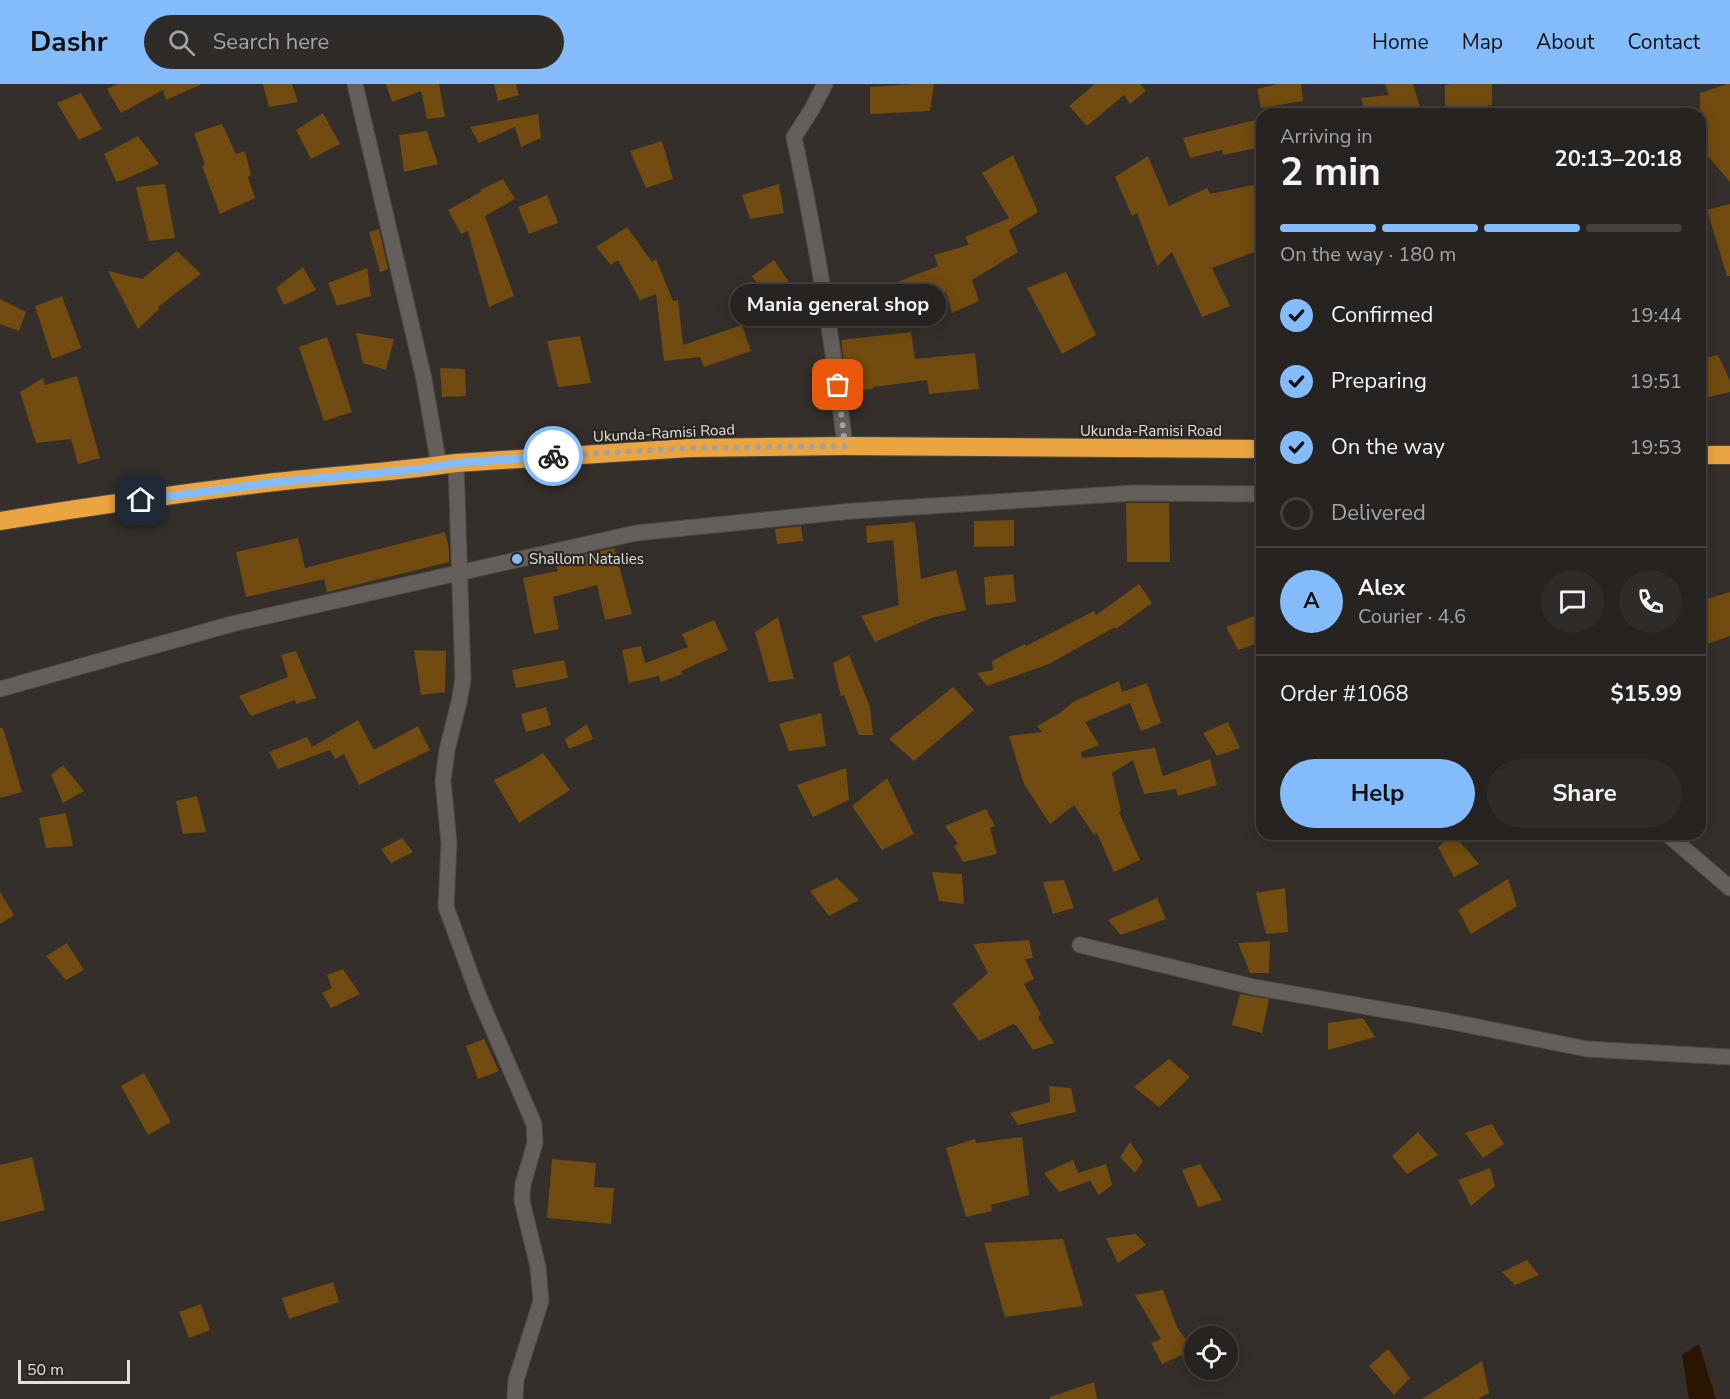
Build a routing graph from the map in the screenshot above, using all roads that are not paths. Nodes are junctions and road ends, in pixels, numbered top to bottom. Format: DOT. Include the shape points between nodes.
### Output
graph roads {
  1 [pos="355,84"];
  2 [pos="825,84"];
  3 [pos="845,446"];
  4 [pos="1256,449"];
  5 [pos="1706,455"];
  6 [pos="1730,455"];
  7 [pos="448,464"];
  8 [pos="1256,494"];
  9 [pos="0,521"];
  10 [pos="461,572"];
  11 [pos="0,689"];
  12 [pos="1674,840"];
  13 [pos="1730,888"];
  14 [pos="1080,945"];
  15 [pos="1730,1057"];
  16 [pos="515,1399"];
  1 -- 7 [label="street" via="424,379"];
  2 -- 3 [label="street" via="794,137 836,365"];
  3 -- 4 [label="highway, Ukunda-Ramisi Road"];
  3 -- 7 [label="highway, Ukunda-Ramisi Road" via="689,448"];
  5 -- 6 [label="highway"];
  7 -- 9 [label="highway, Ukunda-Ramisi Road" via="96,505"];
  7 -- 10 [label="street"];
  8 -- 10 [label="street" via="1134,493 840,512 636,533"];
  10 -- 11 [label="street" via="232,624"];
  10 -- 16 [label="street" via="463,679 443,781 449,843 446,907 479,997 534,1124 536,1143 522,1200 538,1267 541,1301 516,1380"];
  12 -- 13 [label="street"];
  14 -- 15 [label="street" via="1254,987 1587,1049"];
}
